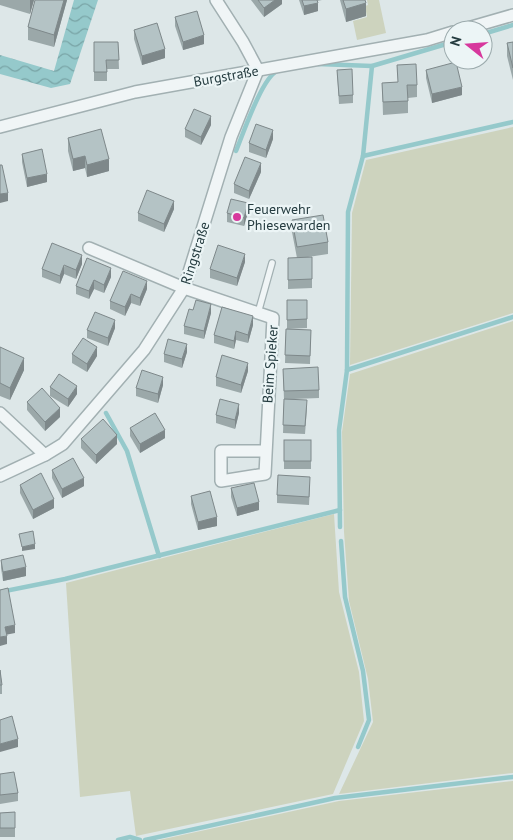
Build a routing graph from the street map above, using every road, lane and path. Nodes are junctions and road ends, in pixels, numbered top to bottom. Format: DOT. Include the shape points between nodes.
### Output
graph roads {
  1 [pos="216,0"];
  2 [pos="513,15"];
  3 [pos="493,21"];
  4 [pos="443,35"];
  5 [pos="258,70"];
  6 [pos="0,127"];
  7 [pos="89,248"];
  8 [pos="272,263"];
  9 [pos="184,288"];
  10 [pos="258,313"];
  11 [pos="0,413"];
  12 [pos="265,451"];
  13 [pos="45,455"];
  14 [pos="0,476"];
  1 -- 5 [label="street"];
  2 -- 3 [label="street"];
  4 -- 5 [label="street, Burgstraße"];
  5 -- 6 [label="street, Burgstraße" via="135,92"];
  5 -- 9 [label="street, Ringstraße" via="232,137"];
  7 -- 9 [label="street, Beim Spieker"];
  8 -- 10 [label="lane"];
  9 -- 10 [label="street, Beim Spieker"];
  9 -- 13 [label="street, Ringstraße" via="144,350 63,444"];
  10 -- 12 [label="street, Beim Spieker" via="274,318"];
  11 -- 13 [label="street"];
  12 -- 12 [label="street, Beim Spieker" via="265,474 221,481 221,451"];
  13 -- 14 [label="street, Ringstraße"];
}
